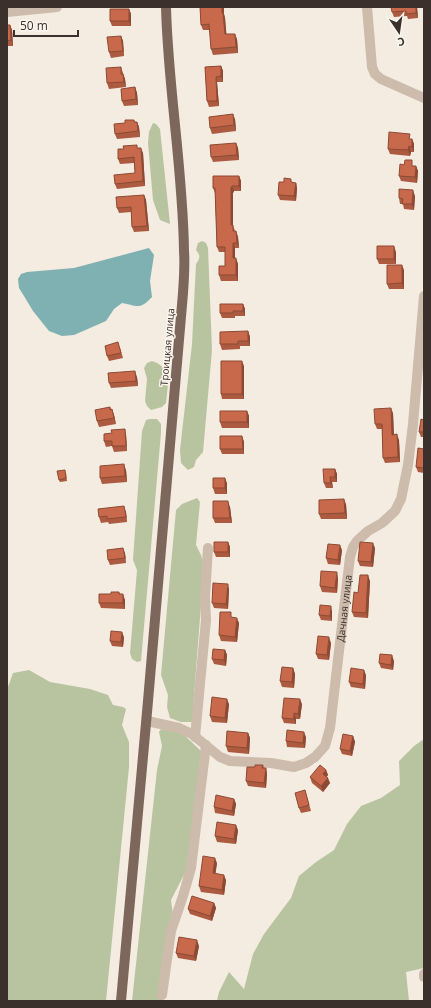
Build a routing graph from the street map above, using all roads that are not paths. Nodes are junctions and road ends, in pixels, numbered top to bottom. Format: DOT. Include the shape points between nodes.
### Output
graph roads {
  1 [pos="57,7"];
  2 [pos="166,7"];
  3 [pos="367,7"];
  4 [pos="7,12"];
  5 [pos="424,98"];
  6 [pos="424,296"];
  7 [pos="208,548"];
  8 [pos="147,721"];
  9 [pos="195,736"];
  10 [pos="206,745"];
  11 [pos="162,995"];
  12 [pos="121,1001"];
  1 -- 4 [label="street"];
  2 -- 8 [label="main road, Троицкая улица" via="182,211 183,293"];
  3 -- 5 [label="street" via="372,67 375,74"];
  6 -- 10 [label="street, Дачная улица" via="414,424 401,499 395,511 382,524 368,531 353,547 330,728 325,746 315,757 294,767 230,761 220,757"];
  7 -- 9 [label="street" via="206,620"];
  8 -- 9 [label="street, Дачная улица" via="179,728"];
  8 -- 12 [label="main road, Троицкая улица"];
  9 -- 10 [label="street, Дачная улица"];
  10 -- 11 [label="street" via="191,868 171,931"];
}
